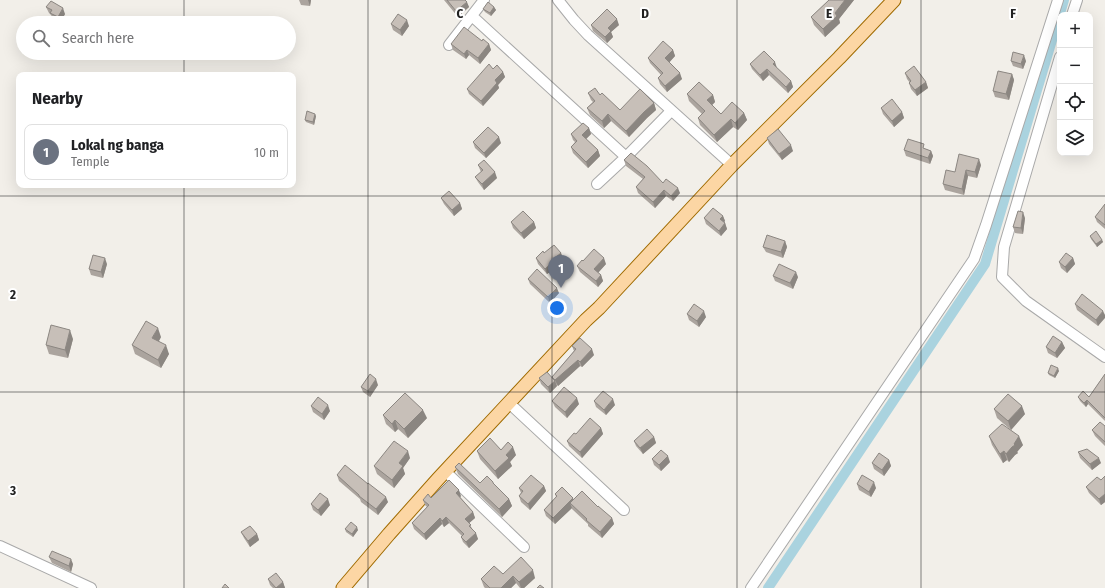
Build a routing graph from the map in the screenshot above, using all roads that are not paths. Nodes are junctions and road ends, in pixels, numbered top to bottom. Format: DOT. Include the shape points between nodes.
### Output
graph roads {
  1 [pos="484,0"];
  2 [pos="558,0"];
  3 [pos="894,0"];
  4 [pos="1058,0"];
  5 [pos="1077,0"];
  6 [pos="1073,12"];
  7 [pos="472,16"];
  8 [pos="449,44"];
  9 [pos="1057,67"];
  10 [pos="671,111"];
  11 [pos="626,157"];
  12 [pos="732,165"];
  13 [pos="597,184"];
  14 [pos="1105,357"];
  15 [pos="509,403"];
  16 [pos="445,471"];
  17 [pos="624,510"];
  18 [pos="0,546"];
  19 [pos="524,546"];
  20 [pos="91,588"];
  21 [pos="343,588"];
  22 [pos="751,588"];
  1 -- 7 [label="street"];
  2 -- 10 [label="street" via="588,35"];
  3 -- 12 [label="main road"];
  4 -- 22 [label="street" via="974,259"];
  5 -- 6 [label="street"];
  7 -- 8 [label="street"];
  7 -- 11 [label="street"];
  9 -- 14 [label="street" via="1004,247 1002,277 1026,301"];
  10 -- 11 [label="street"];
  10 -- 12 [label="street"];
  11 -- 13 [label="street"];
  12 -- 15 [label="main road"];
  15 -- 16 [label="main road"];
  15 -- 17 [label="street"];
  16 -- 19 [label="street"];
  16 -- 21 [label="main road"];
  18 -- 20 [label="street"];
}
